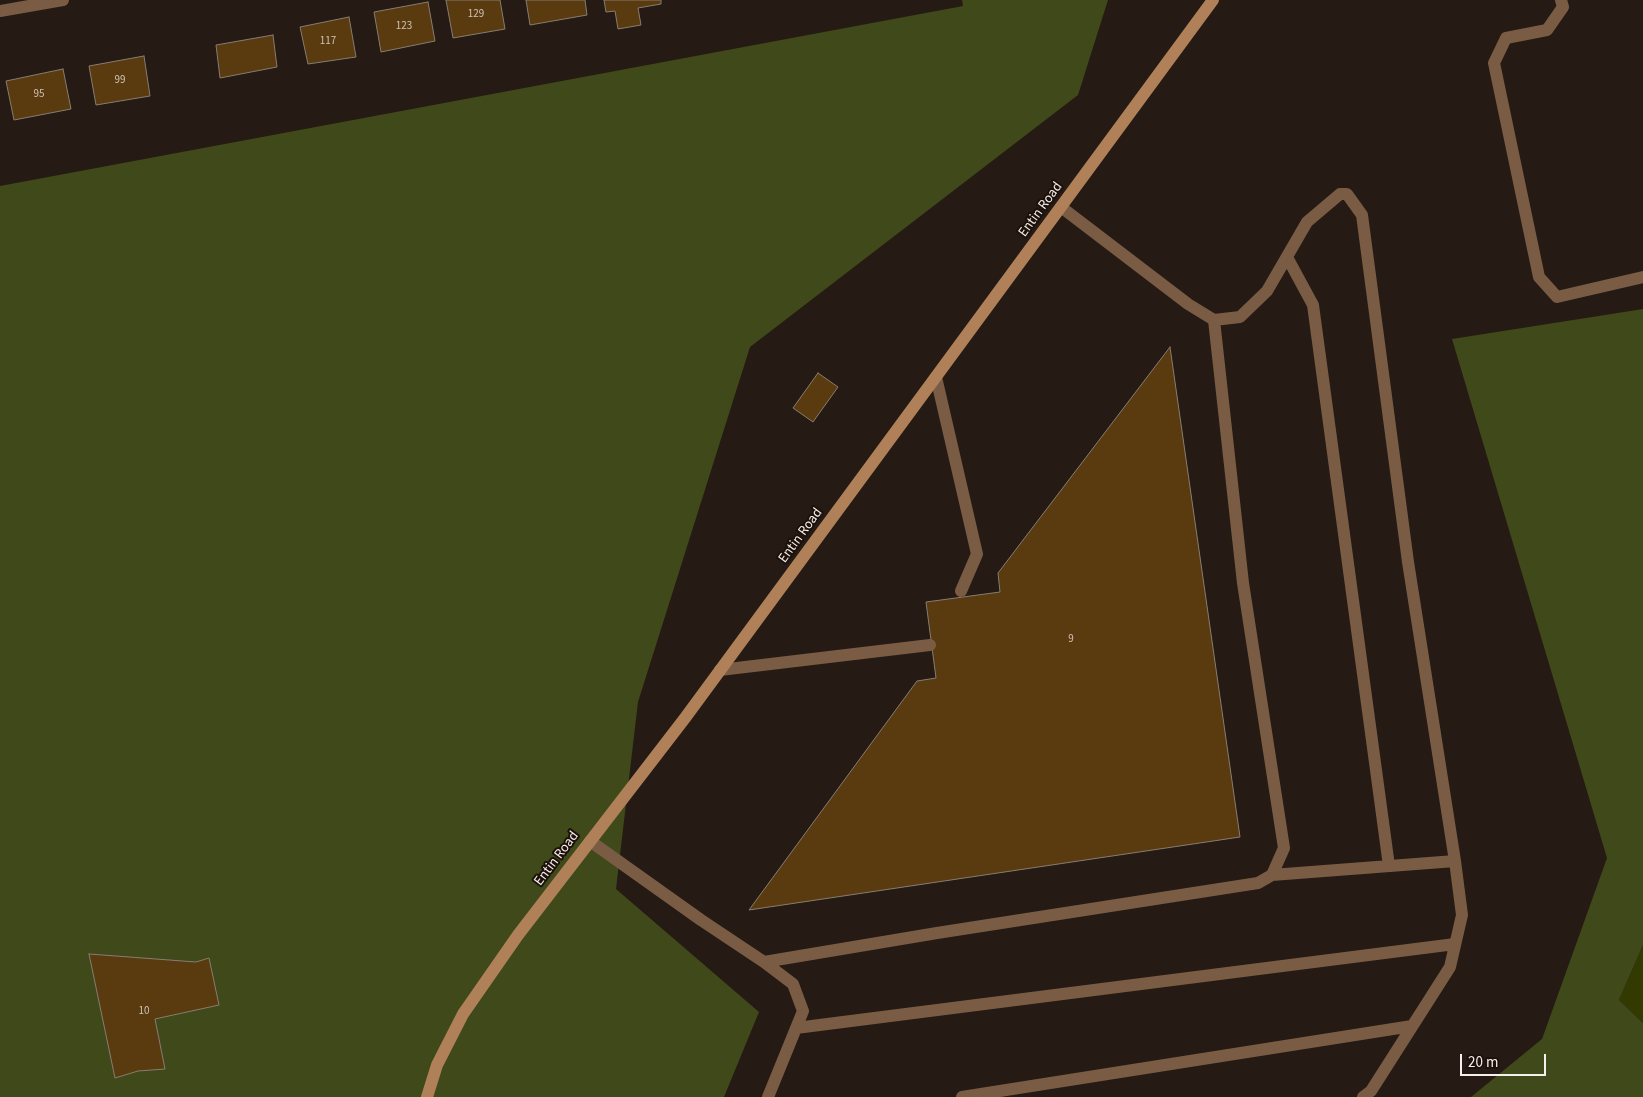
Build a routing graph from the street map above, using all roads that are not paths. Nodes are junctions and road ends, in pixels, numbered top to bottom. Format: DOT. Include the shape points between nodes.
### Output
graph roads {
  1 [pos="63,0"];
  2 [pos="1213,0"];
  3 [pos="1561,0"];
  4 [pos="0,11"];
  5 [pos="1061,208"];
  6 [pos="1287,257"];
  7 [pos="1643,277"];
  8 [pos="1214,320"];
  9 [pos="936,377"];
  10 [pos="961,590"];
  11 [pos="930,645"];
  12 [pos="720,670"];
  13 [pos="590,841"];
  14 [pos="1455,861"];
  15 [pos="1389,866"];
  16 [pos="1272,875"];
  17 [pos="1455,944"];
  18 [pos="764,962"];
  19 [pos="1412,1026"];
  20 [pos="796,1028"];
  21 [pos="427,1097"];
  22 [pos="768,1097"];
  23 [pos="962,1097"];
  24 [pos="1363,1097"];
  1 -- 4 [label="street"];
  2 -- 5 [label="street, Entin Road"];
  3 -- 7 [label="street" via="1563,7 1547,30 1506,38 1494,62 1539,277 1556,297"];
  5 -- 8 [label="street"];
  5 -- 9 [label="street, Entin Road"];
  6 -- 8 [label="street" via="1267,291 1240,317"];
  6 -- 14 [label="street" via="1308,222 1340,194 1347,194 1362,215 1408,562"];
  6 -- 15 [label="street" via="1313,305"];
  8 -- 16 [label="street" via="1243,583 1284,848"];
  9 -- 10 [label="street" via="977,554"];
  9 -- 12 [label="street, Entin Road"];
  11 -- 12 [label="street"];
  12 -- 13 [label="street, Entin Road"];
  13 -- 18 [label="street"];
  13 -- 21 [label="street, Entin Road" via="463,1014 438,1065"];
  14 -- 15 [label="street"];
  14 -- 17 [label="street" via="1462,916"];
  15 -- 16 [label="street"];
  16 -- 18 [label="street" via="1258,883"];
  17 -- 19 [label="street" via="1450,966"];
  17 -- 20 [label="street"];
  18 -- 20 [label="street" via="793,984 803,1011"];
  19 -- 23 [label="street"];
  19 -- 24 [label="street" via="1371,1091"];
  20 -- 22 [label="street"];
}
